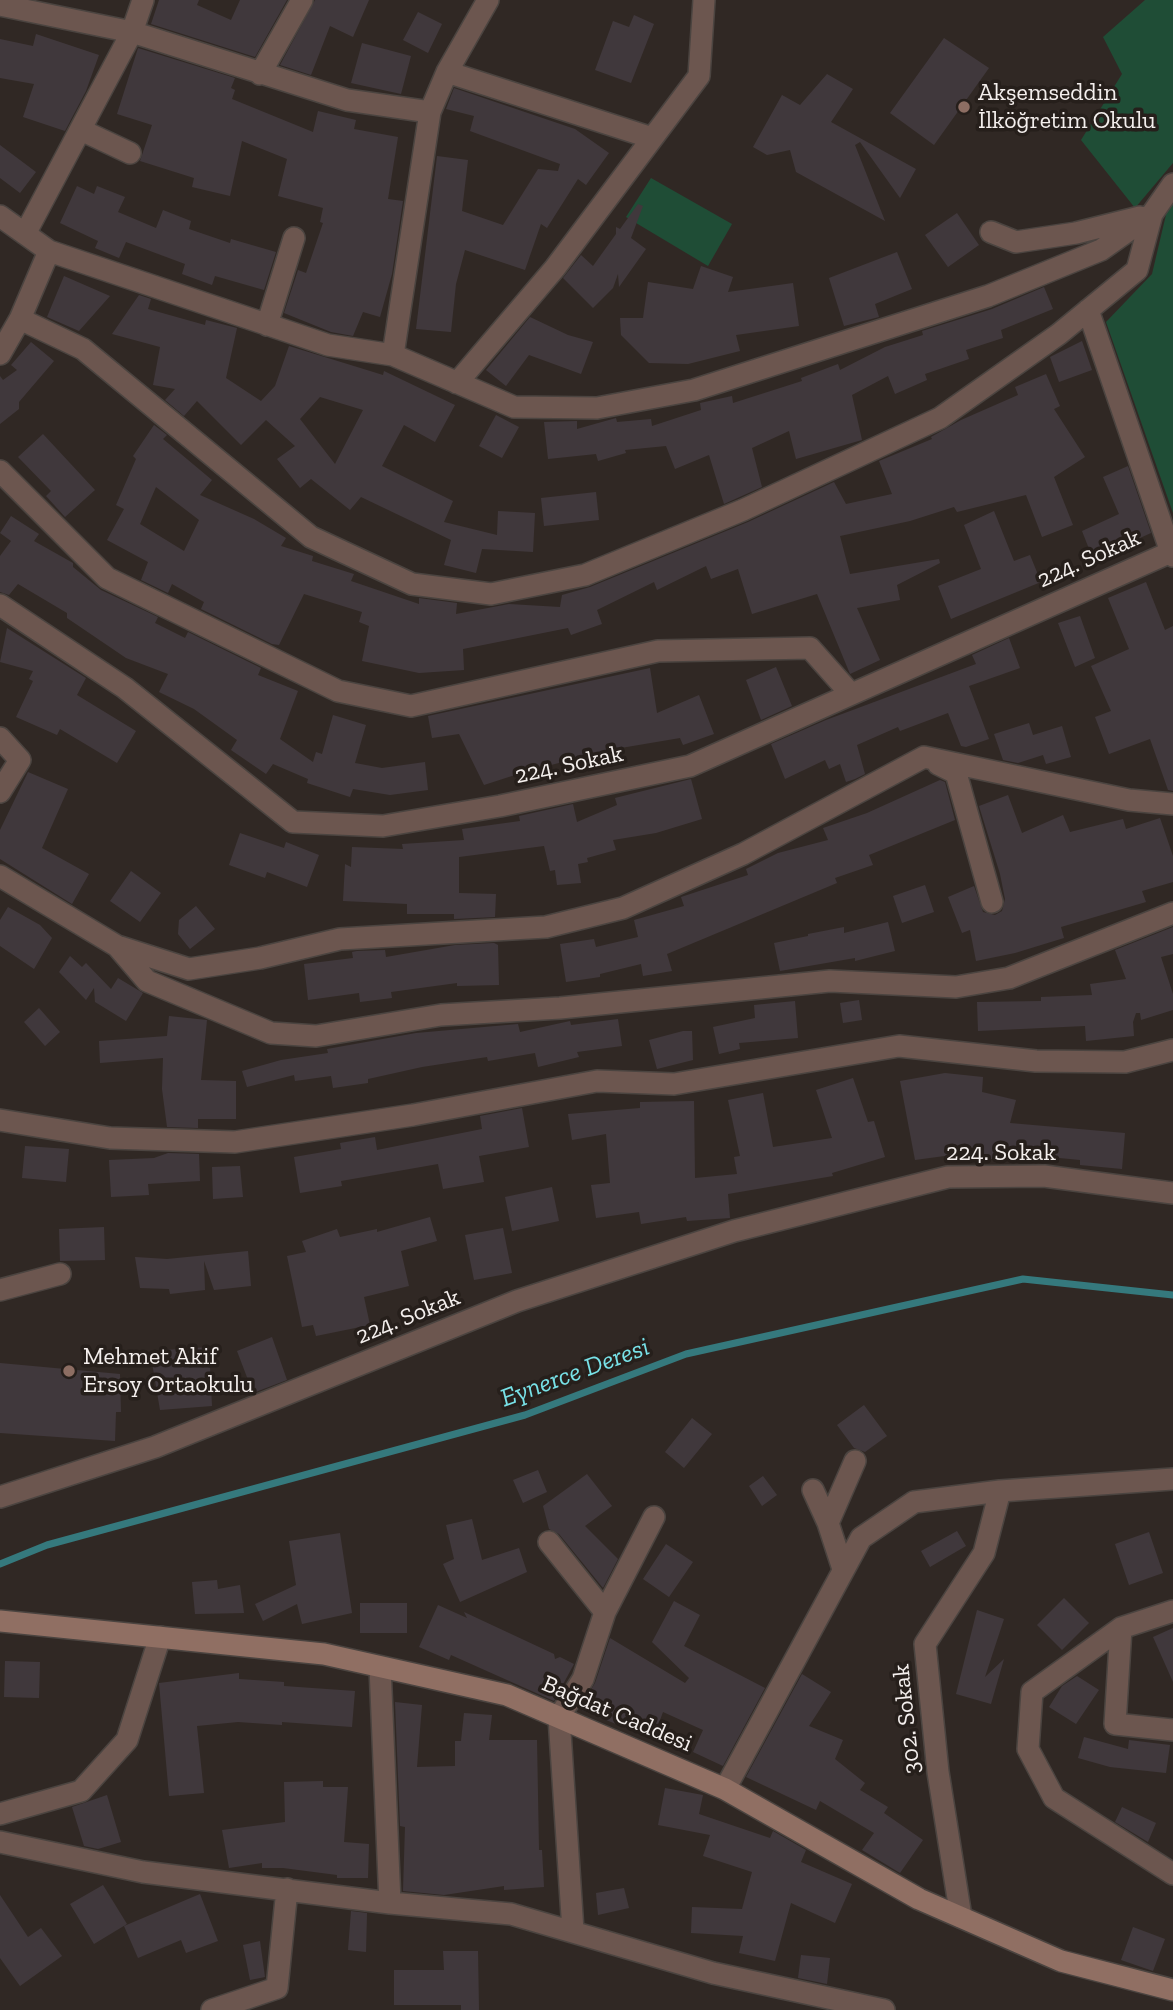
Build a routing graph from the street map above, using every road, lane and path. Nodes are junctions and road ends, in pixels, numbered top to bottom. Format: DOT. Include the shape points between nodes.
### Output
graph roads {
  1 [pos="143,0"];
  2 [pos="302,0"];
  3 [pos="488,0"];
  4 [pos="704,0"];
  5 [pos="0,5"];
  6 [pos="132,32"];
  7 [pos="447,72"];
  8 [pos="260,74"];
  9 [pos="430,112"];
  10 [pos="81,130"];
  11 [pos="652,138"];
  12 [pos="131,153"];
  13 [pos="1173,184"];
  14 [pos="1152,214"];
  15 [pos="0,216"];
  16 [pos="991,232"];
  17 [pos="25,234"];
  18 [pos="294,238"];
  19 [pos="49,251"];
  20 [pos="1088,310"];
  21 [pos="20,319"];
  22 [pos="268,325"];
  23 [pos="0,354"];
  24 [pos="393,355"];
  25 [pos="457,383"];
  26 [pos="0,471"];
  27 [pos="1172,554"];
  28 [pos="0,605"];
  29 [pos="850,693"];
  30 [pos="0,738"];
  31 [pos="924,757"];
  32 [pos="0,792"];
  33 [pos="1173,804"];
  34 [pos="0,876"];
  35 [pos="992,902"];
  36 [pos="1173,913"];
  37 [pos="117,946"];
  38 [pos="1173,1050"];
  39 [pos="0,1120"];
  40 [pos="1173,1193"];
  41 [pos="60,1275"];
  42 [pos="0,1290"];
  43 [pos="855,1461"];
  44 [pos="1173,1479"];
  45 [pos="813,1490"];
  46 [pos="1000,1491"];
  47 [pos="0,1497"];
  48 [pos="654,1517"];
  49 [pos="828,1523"];
  50 [pos="549,1542"];
  51 [pos="843,1569"];
  52 [pos="1173,1611"];
  53 [pos="605,1612"];
  54 [pos="0,1621"];
  55 [pos="1121,1628"];
  56 [pos="160,1637"];
  57 [pos="380,1667"];
  58 [pos="559,1717"];
  59 [pos="1173,1730"];
  60 [pos="725,1789"];
  61 [pos="0,1814"];
  62 [pos="0,1842"];
  63 [pos="1173,1874"];
  64 [pos="287,1889"];
  65 [pos="390,1903"];
  66 [pos="961,1917"];
  67 [pos="573,1931"];
  68 [pos="1173,1990"];
  69 [pos="212,2010"];
  70 [pos="884,2010"];
  1 -- 6 [label="street"];
  2 -- 8 [label="street"];
  3 -- 7 [label="street"];
  4 -- 11 [label="street" via="699,76"];
  5 -- 6 [label="street"];
  6 -- 8 [label="street"];
  6 -- 10 [label="street"];
  7 -- 9 [label="street"];
  7 -- 11 [label="street"];
  8 -- 9 [label="street" via="347,100"];
  9 -- 24 [label="street"];
  10 -- 12 [label="street"];
  10 -- 17 [label="street"];
  11 -- 25 [label="street" via="555,268"];
  13 -- 14 [label="street"];
  14 -- 16 [label="street" via="1016,242"];
  14 -- 20 [label="street" via="1137,270"];
  14 -- 25 [label="street" via="1101,250 988,296 695,390 597,408 514,407"];
  15 -- 17 [label="street"];
  17 -- 19 [label="street"];
  18 -- 22 [label="street"];
  19 -- 21 [label="street"];
  19 -- 22 [label="street"];
  20 -- 21 [label="street" via="940,418 743,510 585,575 491,594 412,584 311,537 83,349"];
  20 -- 27 [label="street"];
  21 -- 23 [label="street"];
  22 -- 24 [label="street" via="328,345"];
  24 -- 25 [label="street"];
  26 -- 29 [label="street" via="107,578 338,691 411,706 658,651 810,648"];
  27 -- 29 [label="street, 224. Sokak"];
  28 -- 29 [label="street, 224. Sokak" via="125,688 293,822 383,826 690,766"];
  30 -- 32 [label="street" via="20,760"];
  31 -- 33 [label="street" via="1129,800"];
  31 -- 35 [label="street" via="957,773"];
  31 -- 37 [label="street" via="743,853 622,908 546,927 340,939 189,969"];
  34 -- 37 [label="street"];
  36 -- 37 [label="street" via="1009,978 956,987 830,981 441,1016 316,1036 271,1033 147,981"];
  38 -- 39 [label="street" via="1125,1062 1036,1061 899,1046 674,1084 597,1081 235,1142 110,1138"];
  40 -- 47 [label="street, 224. Sokak" via="1044,1176 948,1177 734,1231 517,1301 155,1447"];
  41 -- 42 [label="street"];
  43 -- 49 [label="street"];
  44 -- 46 [label="street"];
  45 -- 49 [label="street"];
  46 -- 51 [label="street" via="914,1502 861,1538"];
  46 -- 66 [label="street, 302. Sokak" via="984,1553 925,1644 938,1772"];
  48 -- 53 [label="street"];
  49 -- 51 [label="street"];
  50 -- 53 [label="street"];
  51 -- 60 [label="street"];
  52 -- 55 [label="street"];
  53 -- 58 [label="street" via="583,1679"];
  54 -- 56 [label="main road, Bağdat Caddesi"];
  55 -- 59 [label="street" via="1115,1724"];
  55 -- 63 [label="street" via="1032,1692 1028,1749 1055,1798"];
  56 -- 57 [label="main road, Bağdat Caddesi" via="324,1654"];
  56 -- 61 [label="street" via="127,1740 81,1791"];
  57 -- 58 [label="main road, Bağdat Caddesi" via="507,1695"];
  57 -- 65 [label="street"];
  58 -- 60 [label="main road, Bağdat Caddesi"];
  58 -- 67 [label="street"];
  60 -- 66 [label="main road, Bağdat Caddesi" via="919,1899"];
  62 -- 64 [label="street" via="143,1872"];
  64 -- 65 [label="street"];
  64 -- 69 [label="street" via="277,1988"];
  65 -- 67 [label="street" via="511,1914"];
  66 -- 68 [label="main road, Bağdat Caddesi" via="1061,1961"];
  67 -- 70 [label="street" via="713,1973"];
}
